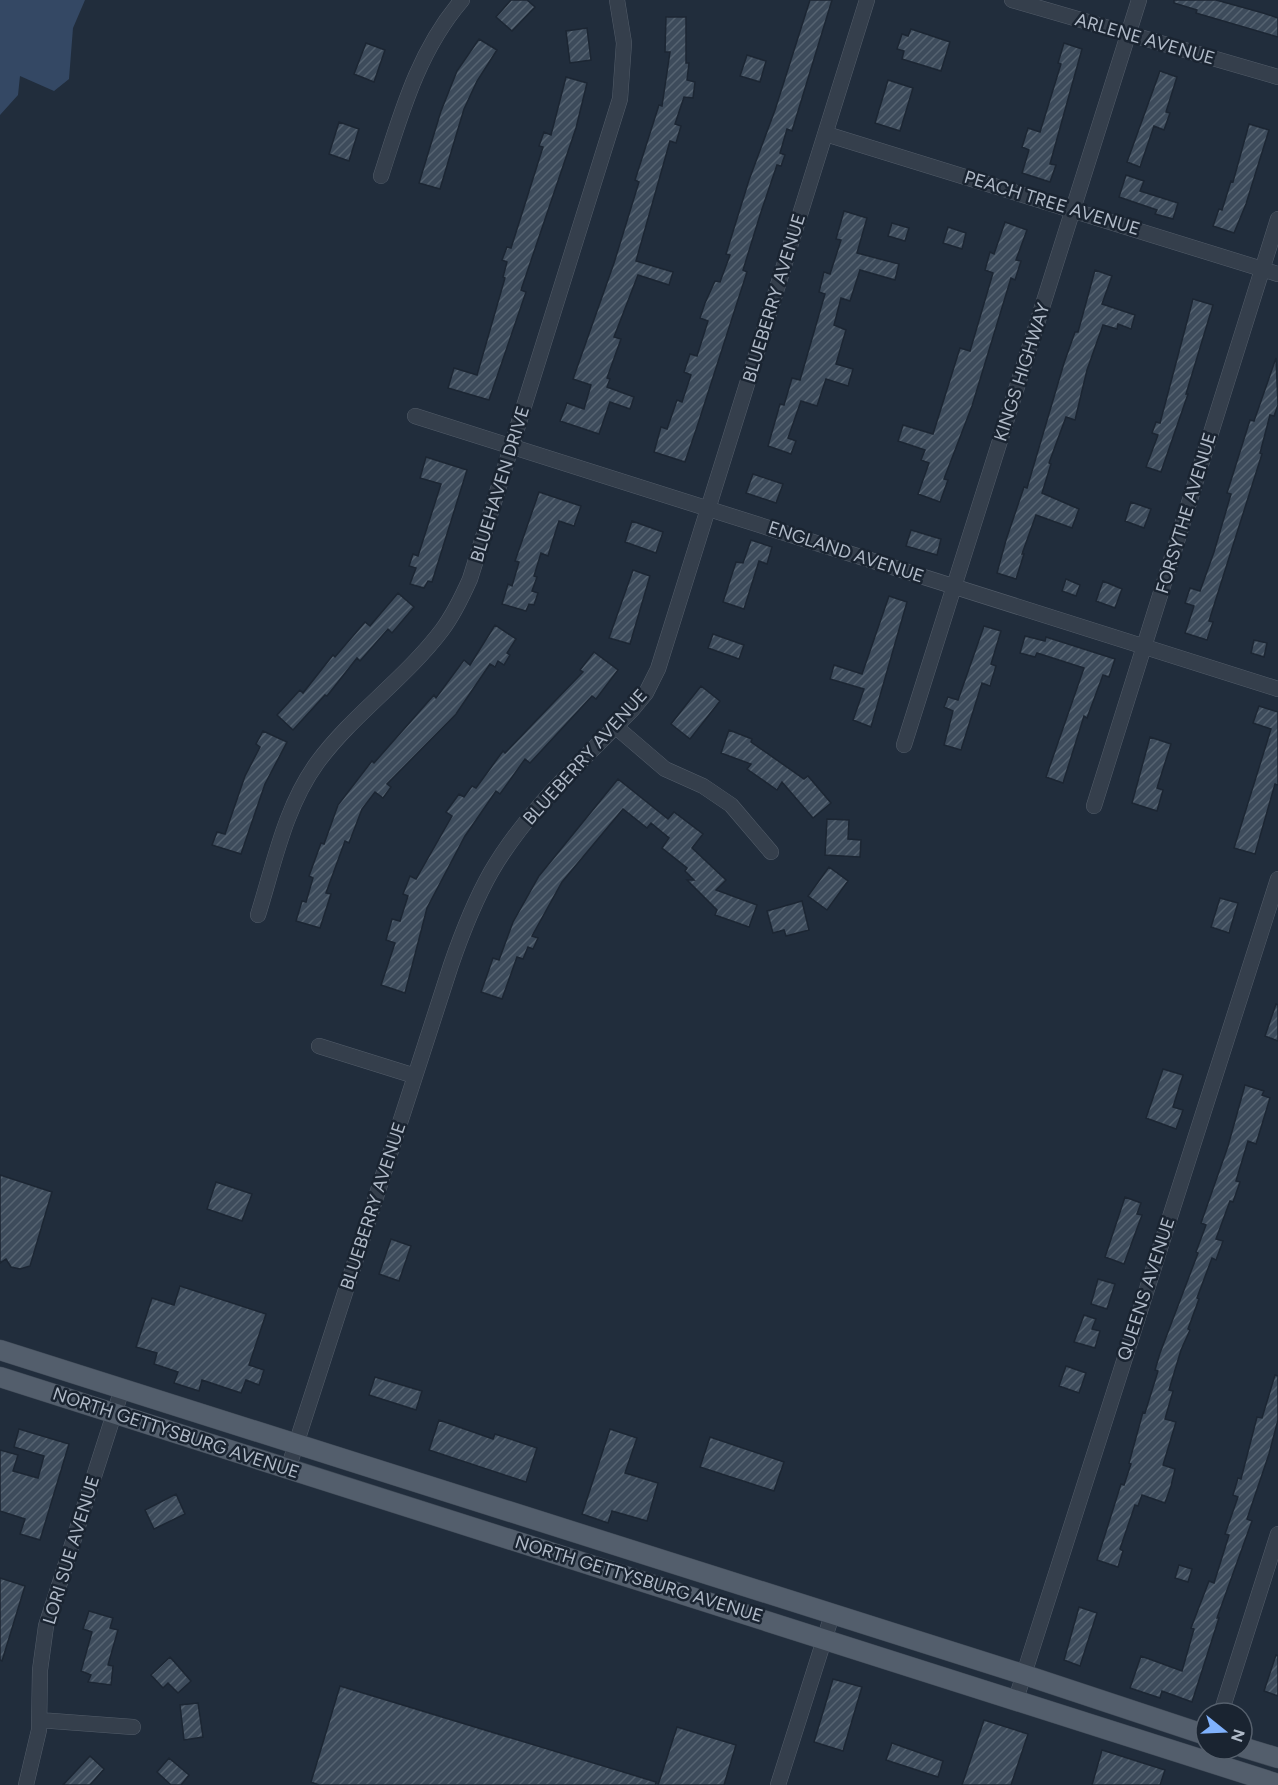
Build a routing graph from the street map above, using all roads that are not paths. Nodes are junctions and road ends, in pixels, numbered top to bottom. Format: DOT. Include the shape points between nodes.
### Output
graph roads {
  1 [pos="462,0"];
  2 [pos="617,0"];
  3 [pos="867,0"];
  4 [pos="1012,0"];
  5 [pos="1139,0"];
  6 [pos="1127,32"];
  7 [pos="1278,77"];
  8 [pos="826,134"];
  9 [pos="381,177"];
  10 [pos="1073,209"];
  11 [pos="1278,219"];
  12 [pos="1262,269"];
  13 [pos="1278,274"];
  14 [pos="415,416"];
  15 [pos="511,447"];
  16 [pos="708,508"];
  17 [pos="953,586"];
  18 [pos="1144,646"];
  19 [pos="1278,689"];
  20 [pos="615,727"];
  21 [pos="904,745"];
  22 [pos="1094,806"];
  23 [pos="771,852"];
  24 [pos="1278,879"];
  25 [pos="258,915"];
  26 [pos="319,1046"];
  27 [pos="415,1076"];
  28 [pos="0,1350"];
  29 [pos="0,1377"];
  30 [pos="122,1389"];
  31 [pos="113,1414"];
  32 [pos="297,1445"];
  33 [pos="288,1469"];
  34 [pos="411,1481"];
  35 [pos="461,1497"];
  36 [pos="403,1505"];
  37 [pos="453,1521"];
  38 [pos="1278,1534"];
  39 [pos="655,1559"];
  40 [pos="702,1574"];
  41 [pos="647,1582"];
  42 [pos="694,1597"];
  43 [pos="832,1615"];
  44 [pos="824,1638"];
  45 [pos="1022,1674"];
  46 [pos="1016,1699"];
  47 [pos="1225,1701"];
  48 [pos="39,1720"];
  49 [pos="133,1727"];
  50 [pos="1194,1731"];
  51 [pos="1254,1750"];
  52 [pos="1194,1751"];
  53 [pos="1278,1758"];
  54 [pos="1222,1761"];
  55 [pos="1278,1784"];
  56 [pos="27,1785"];
  57 [pos="778,1785"];
  1 -- 9 [label="street" via="418,67"];
  2 -- 15 [label="street, BLUEHAVEN DRIVE" via="624,43 620,99"];
  3 -- 8 [label="street, BLUEBERRY AVENUE"];
  4 -- 6 [label="street, ARLENE AVENUE"];
  5 -- 6 [label="street, KINGS HIGHWAY"];
  6 -- 7 [label="street, ARLENE AVENUE"];
  6 -- 10 [label="street, KINGS HIGHWAY"];
  8 -- 10 [label="street, PEACH TREE AVENUE"];
  8 -- 16 [label="street, BLUEBERRY AVENUE"];
  10 -- 12 [label="street, PEACH TREE AVENUE"];
  10 -- 17 [label="street, KINGS HIGHWAY"];
  11 -- 12 [label="street, FORSYTHE AVENUE"];
  12 -- 13 [label="street, PEACH TREE AVENUE"];
  12 -- 18 [label="street, FORSYTHE AVENUE"];
  14 -- 15 [label="street, ENGLAND AVENUE"];
  15 -- 16 [label="street, ENGLAND AVENUE"];
  15 -- 25 [label="street, BLUEHAVEN DRIVE" via="470,579 456,609 435,638 316,765 290,814"];
  16 -- 17 [label="street, ENGLAND AVENUE"];
  16 -- 20 [label="street, BLUEBERRY AVENUE" via="658,669 645,693"];
  17 -- 18 [label="street, ENGLAND AVENUE"];
  17 -- 21 [label="street, KINGS HIGHWAY"];
  18 -- 19 [label="street, ENGLAND AVENUE"];
  18 -- 22 [label="street, FORSYTHE AVENUE"];
  20 -- 23 [label="street" via="665,769 703,786 731,805"];
  20 -- 27 [label="street, BLUEBERRY AVENUE" via="534,812 492,871 465,925"];
  24 -- 45 [label="street, QUEENS AVENUE"];
  26 -- 27 [label="street"];
  27 -- 32 [label="street, BLUEBERRY AVENUE"];
  28 -- 30 [label="main road, NORTH GETTYSBURG AVENUE"];
  29 -- 31 [label="main road, NORTH GETTYSBURG AVENUE"];
  30 -- 31 [label="street, LORI SUE AVENUE"];
  30 -- 32 [label="main road, NORTH GETTYSBURG AVENUE"];
  31 -- 33 [label="main road, NORTH GETTYSBURG AVENUE"];
  31 -- 48 [label="street, LORI SUE AVENUE" via="51,1606 40,1670"];
  32 -- 33 [label="street, BLUEBERRY AVENUE"];
  32 -- 34 [label="main road, NORTH GETTYSBURG AVENUE"];
  33 -- 36 [label="main road, NORTH GETTYSBURG AVENUE"];
  34 -- 35 [label="main road, NORTH GETTYSBURG AVENUE"];
  34 -- 36 [label="main road"];
  35 -- 37 [label="main road"];
  35 -- 39 [label="main road, NORTH GETTYSBURG AVENUE"];
  36 -- 37 [label="main road, NORTH GETTYSBURG AVENUE"];
  37 -- 41 [label="main road, NORTH GETTYSBURG AVENUE"];
  38 -- 47 [label="street"];
  39 -- 40 [label="main road, NORTH GETTYSBURG AVENUE"];
  39 -- 41 [label="main road"];
  40 -- 42 [label="main road"];
  40 -- 43 [label="main road, NORTH GETTYSBURG AVENUE"];
  41 -- 42 [label="main road, NORTH GETTYSBURG AVENUE"];
  42 -- 44 [label="main road, NORTH GETTYSBURG AVENUE"];
  43 -- 44 [label="street"];
  43 -- 45 [label="main road, NORTH GETTYSBURG AVENUE"];
  44 -- 46 [label="main road, NORTH GETTYSBURG AVENUE"];
  44 -- 57 [label="street"];
  45 -- 46 [label="street, QUEENS AVENUE"];
  45 -- 50 [label="main road, NORTH GETTYSBURG AVENUE"];
  46 -- 52 [label="main road, NORTH GETTYSBURG AVENUE"];
  48 -- 49 [label="street"];
  48 -- 56 [label="street, LORI SUE AVENUE"];
  51 -- 53 [label="main road"];
  54 -- 55 [label="main road, NORTH GETTYSBURG AVENUE"];
}
